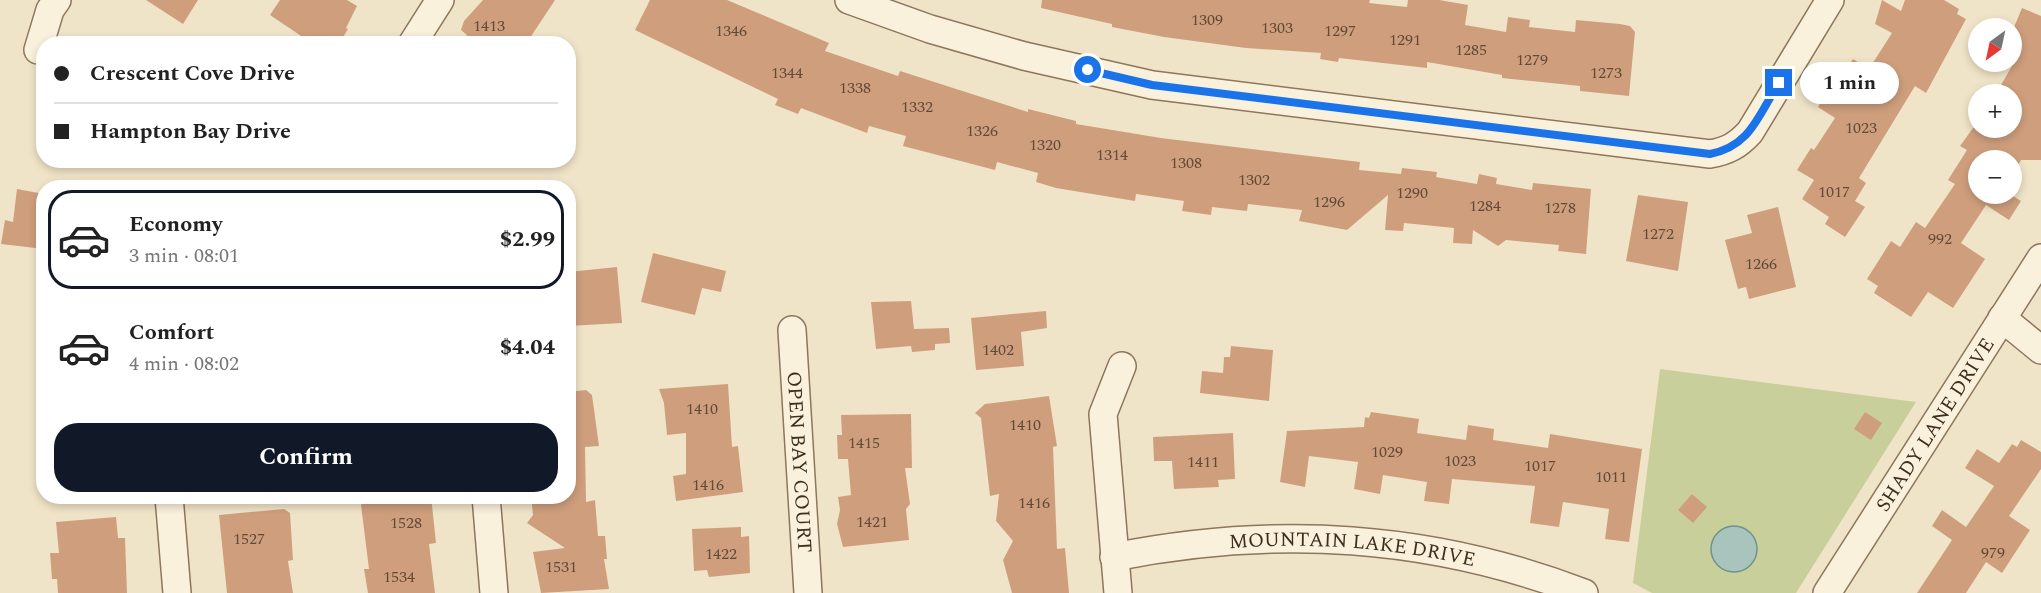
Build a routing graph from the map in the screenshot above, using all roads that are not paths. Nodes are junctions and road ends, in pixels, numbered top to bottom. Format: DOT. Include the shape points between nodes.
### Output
graph roads {
  1 [pos="57,0"];
  2 [pos="440,0"];
  3 [pos="849,0"];
  4 [pos="1830,0"];
  5 [pos="42,36"];
  6 [pos="417,36"];
  7 [pos="2041,258"];
  8 [pos="2002,318"];
  9 [pos="792,330"];
  10 [pos="2041,350"];
  11 [pos="1122,366"];
  12 [pos="170,504"];
  13 [pos="487,504"];
  14 [pos="1114,557"];
  15 [pos="177,593"];
  16 [pos="494,593"];
  17 [pos="808,593"];
  18 [pos="1118,593"];
  19 [pos="1584,593"];
  20 [pos="1827,593"];
  1 -- 5 [label="street"];
  2 -- 6 [label="street"];
  3 -- 4 [label="street" via="1024,56 1152,85 1710,154 1739,144 1750,132"];
  7 -- 8 [label="street, SHADY LANE DRIVE"];
  8 -- 10 [label="street"];
  8 -- 20 [label="street, SHADY LANE DRIVE"];
  9 -- 17 [label="street, OPEN BAY COURT"];
  11 -- 14 [label="street" via="1103,414"];
  12 -- 15 [label="street"];
  13 -- 16 [label="street"];
  14 -- 18 [label="street"];
  14 -- 19 [label="street, MOUNTAIN LAKE DRIVE" via="1212,541 1311,537 1361,540 1459,555"];
}
